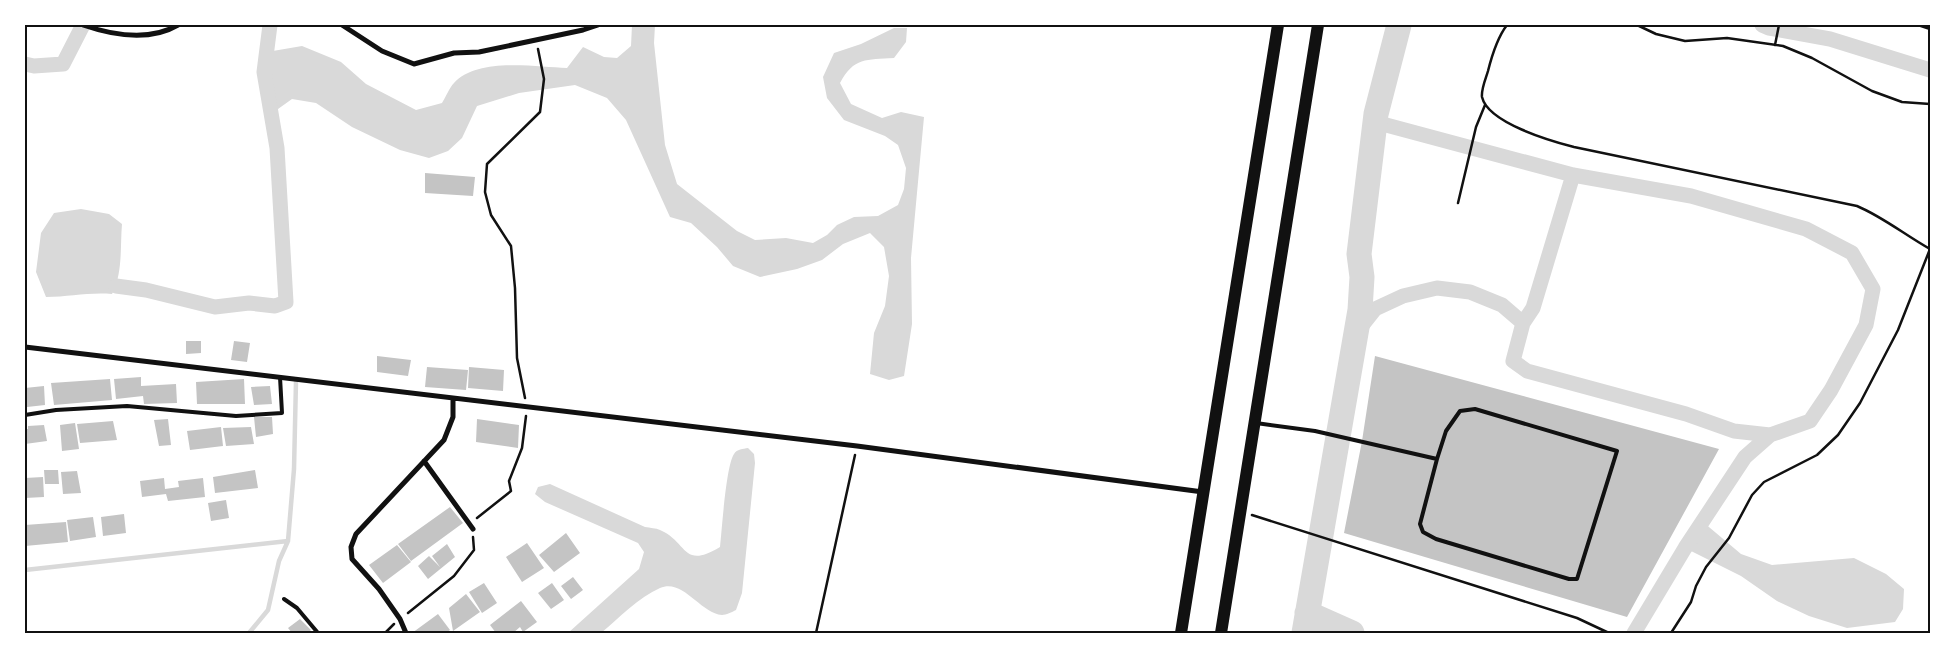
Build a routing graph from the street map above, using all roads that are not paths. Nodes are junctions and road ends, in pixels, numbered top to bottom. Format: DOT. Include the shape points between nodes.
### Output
graph roads {
  1 [pos="83,25"];
  2 [pos="178,25"];
  3 [pos="342,25"];
  4 [pos="598,25"];
  5 [pos="1278,25"];
  6 [pos="1318,25"];
  7 [pos="25,347"];
  8 [pos="280,377"];
  9 [pos="453,398"];
  10 [pos="25,415"];
  11 [pos="1255,422"];
  12 [pos="1437,459"];
  13 [pos="424,461"];
  14 [pos="1203,492"];
  15 [pos="473,529"];
  16 [pos="284,600"];
  17 [pos="318,633"];
  18 [pos="406,633"];
  19 [pos="1181,633"];
  20 [pos="1221,633"];
  1 -- 2 [label="street" via="106,33 145,36"];
  3 -- 4 [label="street" via="382,51 414,64"];
  5 -- 14 [label="main road"];
  6 -- 11 [label="main road"];
  7 -- 8 [label="street"];
  8 -- 9 [label="street"];
  8 -- 10 [label="lane" via="282,413 236,416 127,406"];
  9 -- 13 [label="street" via="453,417 444,440"];
  9 -- 14 [label="street" via="857,446"];
  11 -- 12 [label="lane" via="1315,431"];
  11 -- 20 [label="main road"];
  12 -- 12 [label="lane" via="1446,431 1460,411 1475,409 1616,451 1577,579 1436,540 1423,532 1420,524"];
  13 -- 15 [label="street"];
  13 -- 18 [label="street" via="356,534 351,546 352,559 400,619"];
  14 -- 19 [label="main road"];
  16 -- 17 [label="lane" via="297,608"];
}
